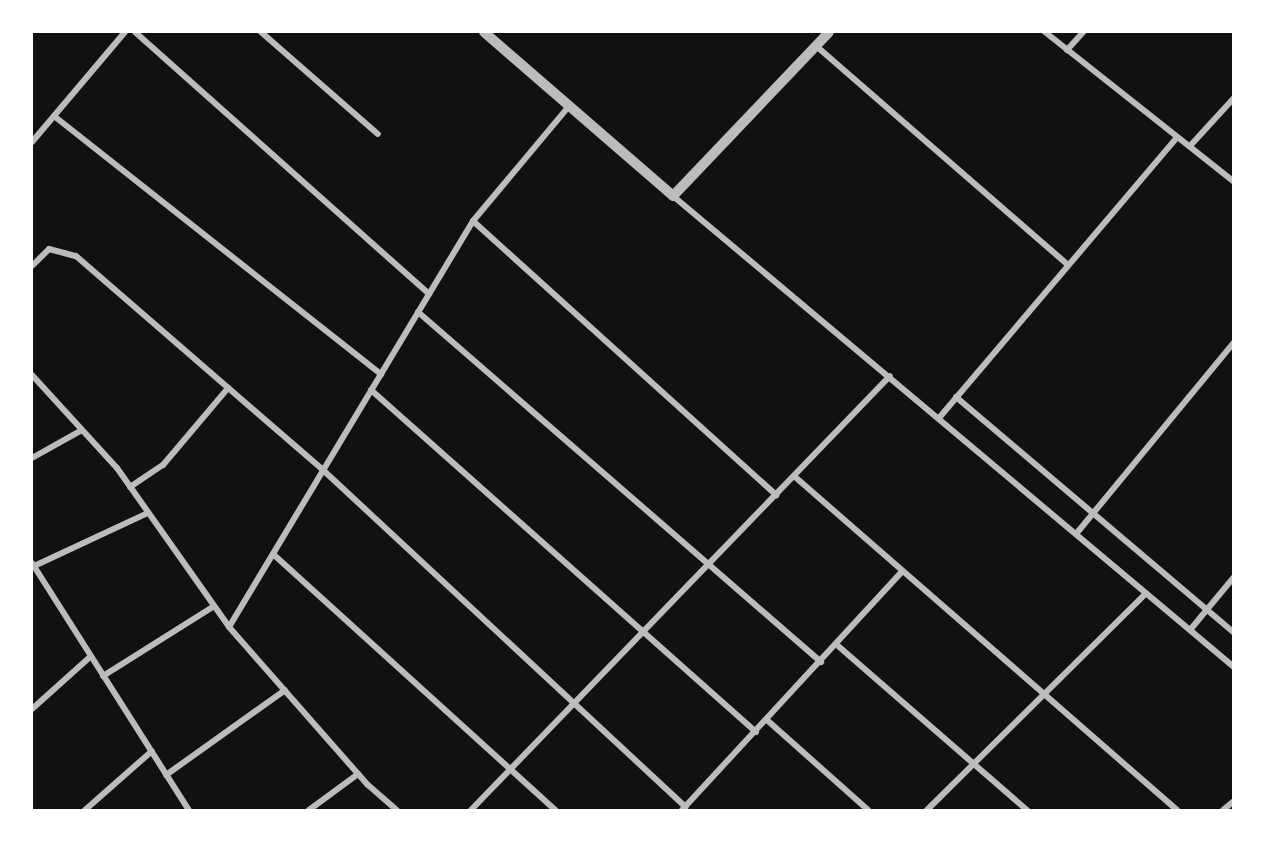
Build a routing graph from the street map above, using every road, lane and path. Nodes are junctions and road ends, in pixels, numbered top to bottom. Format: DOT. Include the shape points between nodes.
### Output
graph roads {
  1 [pos="125,32"];
  2 [pos="135,32"];
  3 [pos="261,32"];
  4 [pos="484,32"];
  5 [pos="829,32"];
  6 [pos="1045,32"];
  7 [pos="1083,32"];
  8 [pos="815,45"];
  9 [pos="1067,50"];
  10 [pos="1233,98"];
  11 [pos="570,105"];
  12 [pos="54,116"];
  13 [pos="378,134"];
  14 [pos="1177,137"];
  15 [pos="32,142"];
  16 [pos="1191,146"];
  17 [pos="1233,182"];
  18 [pos="673,196"];
  19 [pos="473,221"];
  20 [pos="32,266"];
  21 [pos="1068,266"];
  22 [pos="429,294"];
  23 [pos="418,312"];
  24 [pos="1233,342"];
  25 [pos="32,375"];
  26 [pos="381,375"];
  27 [pos="890,376"];
  28 [pos="228,388"];
  29 [pos="371,390"];
  30 [pos="956,397"];
  31 [pos="939,418"];
  32 [pos="82,429"];
  33 [pos="32,458"];
  34 [pos="323,470"];
  35 [pos="794,476"];
  36 [pos="130,487"];
  37 [pos="776,495"];
  38 [pos="1094,512"];
  39 [pos="148,513"];
  40 [pos="1076,534"];
  41 [pos="273,554"];
  42 [pos="32,565"];
  43 [pos="709,565"];
  44 [pos="902,572"];
  45 [pos="1233,577"];
  46 [pos="1146,593"];
  47 [pos="214,606"];
  48 [pos="1207,610"];
  49 [pos="230,627"];
  50 [pos="1190,630"];
  51 [pos="643,633"];
  52 [pos="1233,633"];
  53 [pos="837,645"];
  54 [pos="91,656"];
  55 [pos="821,662"];
  56 [pos="1233,668"];
  57 [pos="103,676"];
  58 [pos="285,690"];
  59 [pos="1042,696"];
  60 [pos="576,702"];
  61 [pos="32,709"];
  62 [pos="767,720"];
  63 [pos="756,732"];
  64 [pos="152,751"];
  65 [pos="974,764"];
  66 [pos="511,770"];
  67 [pos="166,774"];
  68 [pos="358,774"];
  69 [pos="1233,801"];
  70 [pos="684,809"];
  71 [pos="85,810"];
  72 [pos="189,810"];
  73 [pos="309,810"];
  74 [pos="397,810"];
  75 [pos="471,810"];
  76 [pos="555,810"];
  77 [pos="868,810"];
  78 [pos="927,810"];
  79 [pos="1027,810"];
  80 [pos="1177,810"];
  81 [pos="1223,810"];
  1 -- 12 [label="street"];
  2 -- 22 [label="street"];
  3 -- 13 [label="street"];
  4 -- 11 [label="street"];
  5 -- 8 [label="street"];
  6 -- 9 [label="street"];
  7 -- 9 [label="street"];
  8 -- 18 [label="street"];
  8 -- 21 [label="street"];
  9 -- 14 [label="street"];
  10 -- 16 [label="street"];
  11 -- 18 [label="street"];
  11 -- 19 [label="street"];
  12 -- 15 [label="street"];
  12 -- 26 [label="street"];
  14 -- 16 [label="street"];
  14 -- 21 [label="street"];
  16 -- 17 [label="street"];
  18 -- 27 [label="street"];
  19 -- 22 [label="street"];
  19 -- 37 [label="street"];
  20 -- 28 [label="street" via="49,249 66,249"];
  21 -- 30 [label="street"];
  22 -- 23 [label="street"];
  23 -- 26 [label="street"];
  23 -- 43 [label="street"];
  24 -- 38 [label="street"];
  25 -- 32 [label="street"];
  26 -- 29 [label="street"];
  27 -- 31 [label="street"];
  27 -- 35 [label="street"];
  28 -- 34 [label="street"];
  28 -- 36 [label="street" via="163,465"];
  29 -- 34 [label="street"];
  29 -- 51 [label="street"];
  30 -- 31 [label="street"];
  30 -- 38 [label="street"];
  31 -- 40 [label="street"];
  32 -- 33 [label="street"];
  32 -- 36 [label="street"];
  34 -- 41 [label="street"];
  34 -- 60 [label="street"];
  35 -- 37 [label="street"];
  35 -- 44 [label="street"];
  36 -- 39 [label="street"];
  37 -- 43 [label="street"];
  38 -- 40 [label="street"];
  38 -- 48 [label="street"];
  39 -- 42 [label="street"];
  39 -- 47 [label="street"];
  40 -- 46 [label="street"];
  41 -- 49 [label="street"];
  41 -- 66 [label="street"];
  42 -- 54 [label="street"];
  43 -- 51 [label="street"];
  43 -- 55 [label="street"];
  44 -- 53 [label="street"];
  44 -- 59 [label="street"];
  45 -- 48 [label="street"];
  46 -- 50 [label="street"];
  46 -- 59 [label="street"];
  47 -- 49 [label="street"];
  47 -- 57 [label="street"];
  48 -- 50 [label="street"];
  48 -- 52 [label="street"];
  49 -- 58 [label="street"];
  50 -- 56 [label="street"];
  51 -- 60 [label="street"];
  51 -- 63 [label="street"];
  53 -- 55 [label="street"];
  53 -- 65 [label="street"];
  54 -- 57 [label="street"];
  54 -- 61 [label="street"];
  55 -- 62 [label="street"];
  57 -- 64 [label="street"];
  58 -- 67 [label="street"];
  58 -- 68 [label="street"];
  59 -- 65 [label="street"];
  59 -- 80 [label="street"];
  60 -- 66 [label="street"];
  60 -- 70 [label="street"];
  62 -- 63 [label="street"];
  62 -- 77 [label="street"];
  63 -- 70 [label="street"];
  64 -- 67 [label="street"];
  64 -- 71 [label="street"];
  65 -- 78 [label="street"];
  65 -- 79 [label="street"];
  66 -- 75 [label="street"];
  66 -- 76 [label="street"];
  67 -- 72 [label="street"];
  68 -- 73 [label="street"];
  68 -- 74 [label="street"];
  69 -- 81 [label="street"];
}
